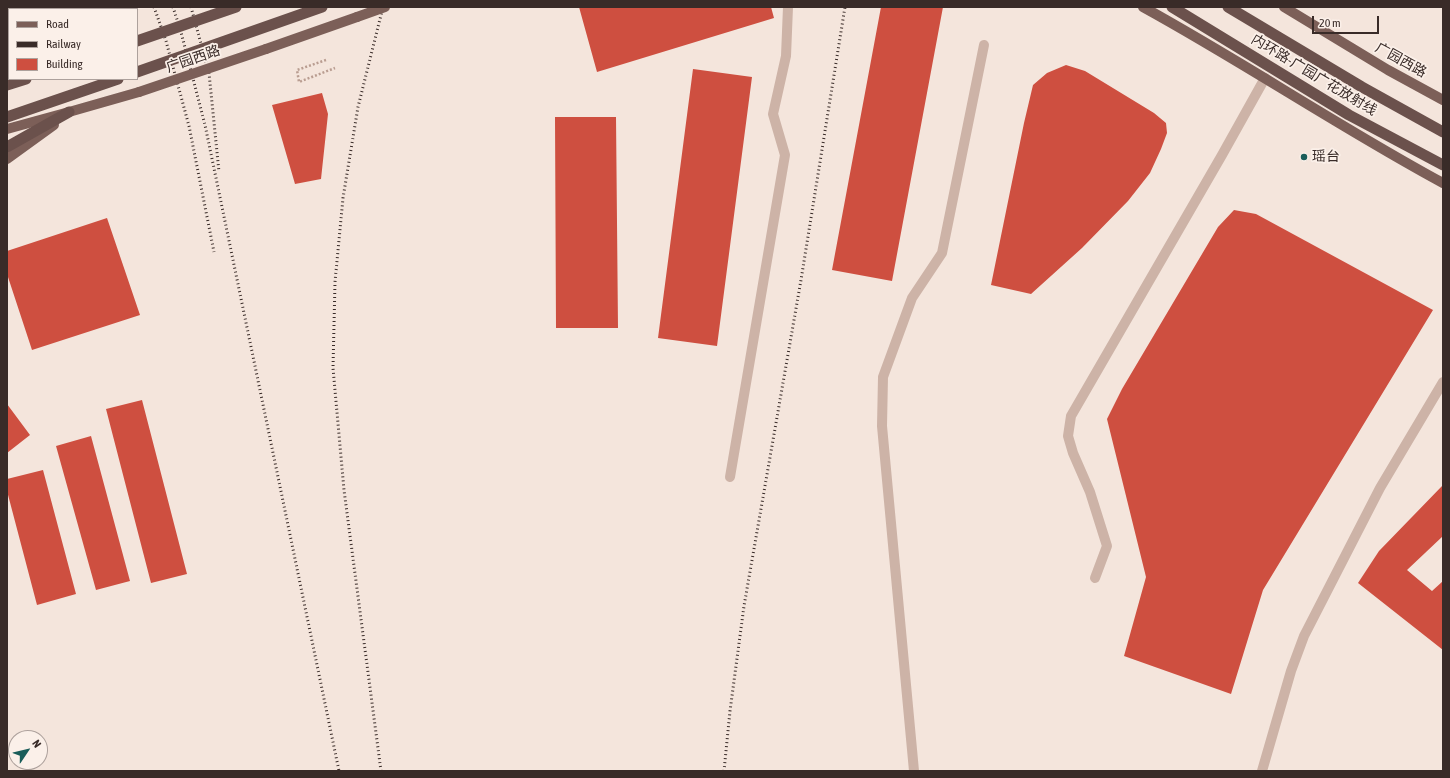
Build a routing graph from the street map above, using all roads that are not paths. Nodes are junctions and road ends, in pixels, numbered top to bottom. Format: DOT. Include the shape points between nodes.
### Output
graph roads {
  1 [pos="236,7"];
  2 [pos="322,7"];
  3 [pos="385,7"];
  4 [pos="788,7"];
  5 [pos="1144,7"];
  6 [pos="1172,7"];
  7 [pos="1228,7"];
  8 [pos="1284,7"];
  9 [pos="138,41"];
  10 [pos="984,45"];
  11 [pos="138,72"];
  12 [pos="1265,78"];
  13 [pos="23,80"];
  14 [pos="115,80"];
  15 [pos="7,85"];
  16 [pos="1443,100"];
  17 [pos="70,112"];
  18 [pos="7,116"];
  19 [pos="7,129"];
  20 [pos="1443,132"];
  21 [pos="7,147"];
  22 [pos="7,159"];
  23 [pos="1443,164"];
  24 [pos="1443,183"];
  25 [pos="1443,382"];
  26 [pos="730,477"];
  27 [pos="1095,578"];
  28 [pos="914,771"];
  29 [pos="1262,771"];
  1 -- 9 [label="highway, bridge"];
  2 -- 11 [label="highway, bridge"];
  3 -- 17 [label="main road, 广园西路, bridge" via="266,50"];
  4 -- 26 [label="street" via="786,56 773,114 785,155"];
  5 -- 12 [label="main road"];
  6 -- 23 [label="highway, 内环路-广园广花放射线" via="1349,114"];
  7 -- 20 [label="highway, 内环路-广园广花放射线" via="1362,88"];
  8 -- 16 [label="main road, 广园西路"];
  10 -- 28 [label="street" via="942,252 912,298 883,377 882,426"];
  12 -- 24 [label="main road"];
  12 -- 27 [label="street" via="1072,416 1068,436 1090,492 1107,546"];
  13 -- 15 [label="highway"];
  14 -- 18 [label="highway"];
  17 -- 19 [label="main road, 广园西路"];
  17 -- 21 [label="highway"];
  17 -- 22 [label="main road"];
  25 -- 29 [label="street" via="1380,488 1304,636 1291,671"];
}
